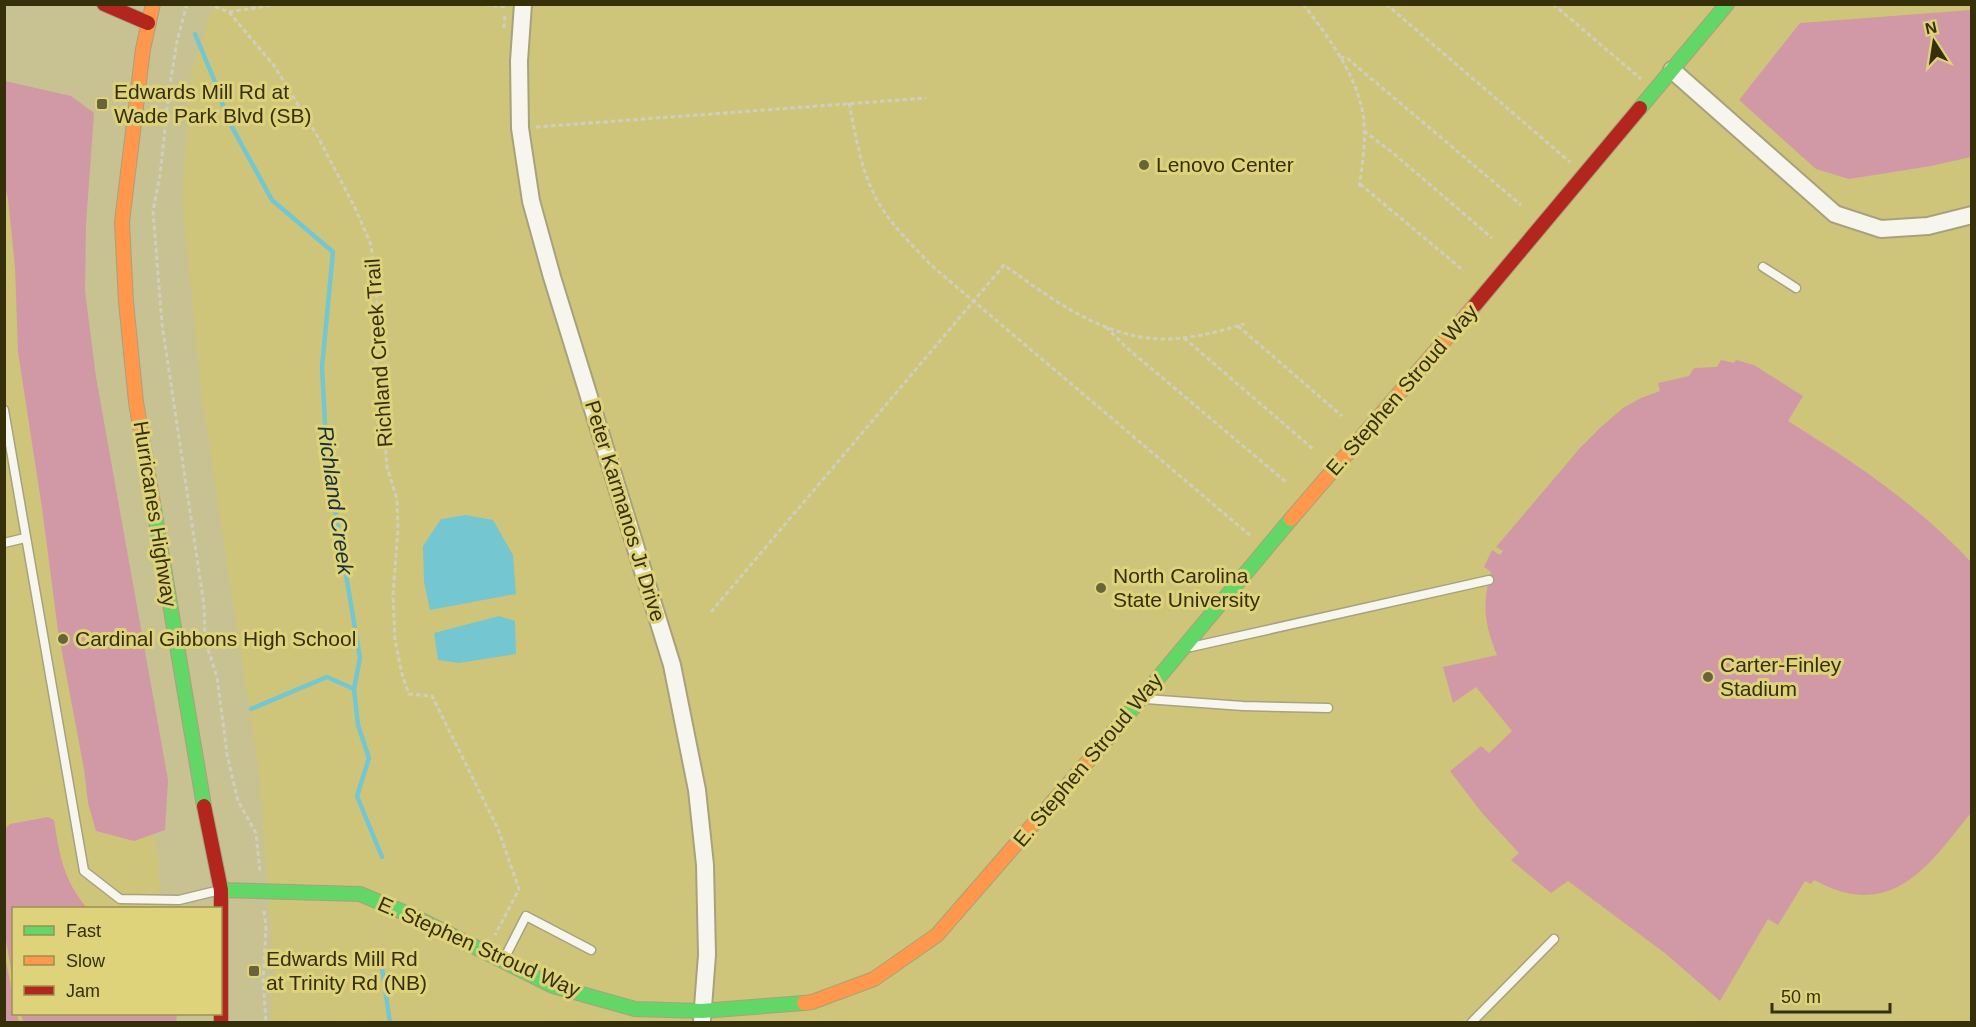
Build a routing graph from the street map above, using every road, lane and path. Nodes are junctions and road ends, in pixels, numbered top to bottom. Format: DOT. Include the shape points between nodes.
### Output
graph roads {
  1 [pos="104,4"];
  2 [pos="153,4"];
  3 [pos="187,4"];
  4 [pos="208,4"];
  5 [pos="279,4"];
  6 [pos="478,4"];
  7 [pos="524,4"];
  8 [pos="1303,4"];
  9 [pos="1386,4"];
  10 [pos="1553,4"];
  11 [pos="1726,4"];
  12 [pos="262,6"];
  13 [pos="506,7"];
  14 [pos="229,12"];
  15 [pos="148,23"];
  16 [pos="1340,57"];
  17 [pos="1672,70"];
  18 [pos="1645,82"];
  19 [pos="926,98"];
  20 [pos="849,103"];
  21 [pos="535,127"];
  22 [pos="1364,131"];
  23 [pos="1573,165"];
  24 [pos="1521,205"];
  25 [pos="1971,215"];
  26 [pos="1492,238"];
  27 [pos="1763,267"];
  28 [pos="1464,271"];
  29 [pos="1796,288"];
  30 [pos="974,300"];
  31 [pos="1244,324"];
  32 [pos="1105,326"];
  33 [pos="1238,326"];
  34 [pos="1184,338"];
  35 [pos="4,410"];
  36 [pos="1342,416"];
  37 [pos="1313,449"];
  38 [pos="1286,482"];
  39 [pos="25,538"];
  40 [pos="1256,540"];
  41 [pos="4,543"];
  42 [pos="1489,580"];
  43 [pos="711,612"];
  44 [pos="1182,649"];
  45 [pos="1140,698"];
  46 [pos="1328,708"];
  47 [pos="259,858"];
  48 [pos="221,890"];
  49 [pos="221,907"];
  50 [pos="500,925"];
  51 [pos="266,928"];
  52 [pos="1554,939"];
  53 [pos="591,950"];
  54 [pos="503,962"];
  55 [pos="702,1017"];
  56 [pos="266,1023"];
  57 [pos="1472,1023"];
  1 -- 15 [label="street"];
  2 -- 15 [label="street, Hurricanes Highway"];
  3 -- 47 [label="path" via="177,41 153,211 162,324 204,605 205,640 217,676 238,801 256,833"];
  4 -- 14 [label="path, Richland Creek Trail"];
  5 -- 12 [label="path"];
  6 -- 13 [label="path"];
  7 -- 55 [label="street, Peter Karmanos Jr Drive" via="519,61 520,128 531,201 672,665 697,790 705,866 707,956"];
  8 -- 16 [label="path"];
  9 -- 23 [label="path"];
  10 -- 18 [label="path"];
  11 -- 17 [label="street, E. Stephen Stroud Way"];
  12 -- 14 [label="path"];
  14 -- 50 [label="path, Richland Creek Trail" via="275,68 318,137 371,244 377,296 376,365 387,467 397,499 395,640 409,694 432,696 498,829 519,889"];
  15 -- 48 [label="street, Hurricanes Highway" via="122,222 126,302 136,402"];
  16 -- 22 [label="path" via="1352,78"];
  16 -- 24 [label="path" via="1347,58"];
  17 -- 25 [label="street" via="1835,214 1881,228 1928,226"];
  17 -- 44 [label="street, E. Stephen Stroud Way"];
  19 -- 20 [label="path"];
  20 -- 21 [label="path"];
  20 -- 30 [label="path" via="864,169 878,201 932,266"];
  22 -- 26 [label="path"];
  22 -- 28 [label="path" via="1360,187"];
  27 -- 29 [label="lane"];
  30 -- 32 [label="path" via="1004,265 1073,311"];
  30 -- 40 [label="path"];
  30 -- 43 [label="path"];
  31 -- 33 [label="path"];
  32 -- 34 [label="path" via="1149,338"];
  32 -- 38 [label="path"];
  33 -- 34 [label="path"];
  33 -- 36 [label="path"];
  34 -- 37 [label="path"];
  35 -- 39 [label="lane"];
  39 -- 41 [label="lane"];
  39 -- 48 [label="lane" via="84,871 120,899 179,900"];
  42 -- 44 [label="lane"];
  44 -- 45 [label="street, E. Stephen Stroud Way"];
  45 -- 46 [label="lane"];
  45 -- 55 [label="street, E. Stephen Stroud Way" via="938,935 874,979 812,1002"];
  48 -- 49 [label="street, Hurricanes Highway"];
  48 -- 54 [label="street, E. Stephen Stroud Way" via="360,894"];
  51 -- 56 [label="path"];
  52 -- 57 [label="lane"];
  53 -- 54 [label="lane" via="526,916"];
  54 -- 55 [label="street, E. Stephen Stroud Way" via="553,986 598,1000"];
}
